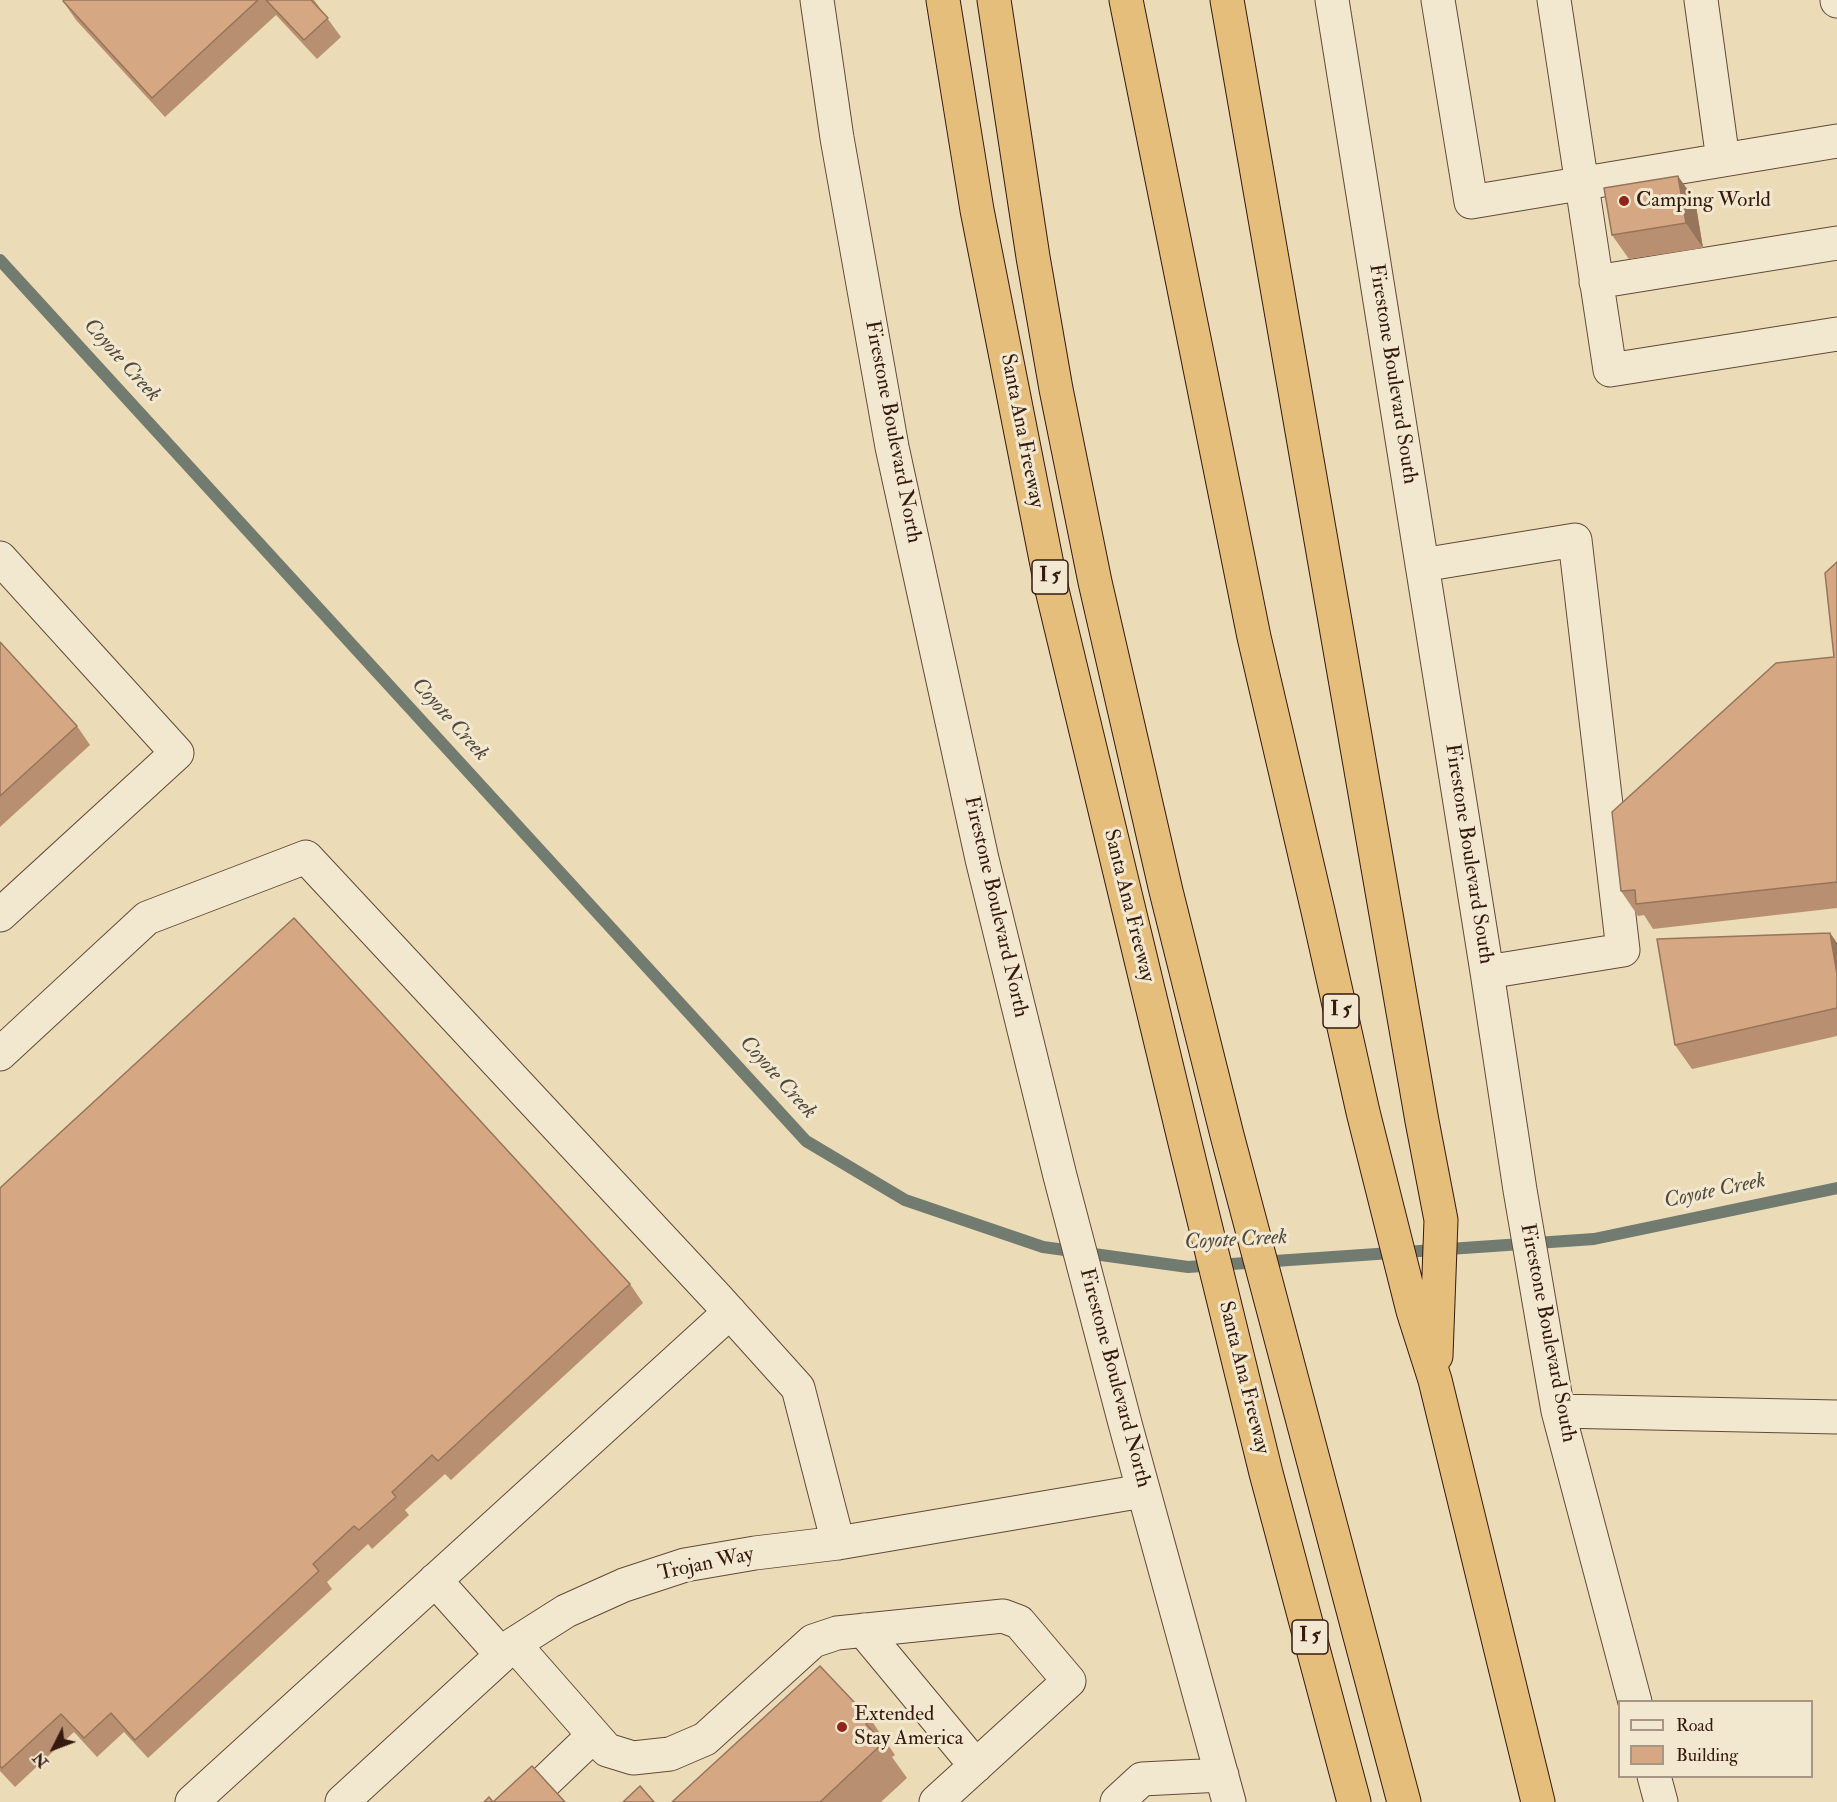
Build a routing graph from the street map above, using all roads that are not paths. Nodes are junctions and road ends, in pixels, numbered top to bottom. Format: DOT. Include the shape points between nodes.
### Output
graph roads {
  1 [pos="817,0"];
  2 [pos="942,0"];
  3 [pos="994,0"];
  4 [pos="1126,0"];
  5 [pos="1227,0"];
  6 [pos="1332,0"];
  7 [pos="1438,0"];
  8 [pos="1554,0"];
  9 [pos="1701,0"];
  10 [pos="1837,141"];
  11 [pos="1723,160"];
  12 [pos="1581,183"];
  13 [pos="1837,243"];
  14 [pos="1596,282"];
  15 [pos="1837,334"];
  16 [pos="0,558"];
  17 [pos="1422,565"];
  18 [pos="0,915"];
  19 [pos="1487,972"];
  20 [pos="0,1054"];
  21 [pos="730,1312"];
  22 [pos="1435,1380"];
  23 [pos="1558,1411"];
  24 [pos="1837,1417"];
  25 [pos="1143,1491"];
  26 [pos="838,1543"];
  27 [pos="435,1581"];
  28 [pos="863,1630"];
  29 [pos="508,1649"];
  30 [pos="1635,1700"];
  31 [pos="594,1735"];
  32 [pos="976,1766"];
  33 [pos="1655,1778"];
  34 [pos="1225,1789"];
  35 [pos="192,1802"];
  36 [pos="342,1802"];
  37 [pos="524,1802"];
  38 [pos="936,1802"];
  39 [pos="1117,1802"];
  40 [pos="1354,1802"];
  41 [pos="1404,1802"];
  42 [pos="1538,1802"];
  43 [pos="1661,1802"];
  1 -- 25 [label="street, Firestone Boulevard North" via="837,138 892,447 982,859"];
  2 -- 40 [label="highway, Santa Ana Freeway / I 5" via="977,210 1052,590 1266,1473"];
  3 -- 41 [label="highway" via="1033,257 1095,582 1227,1135"];
  4 -- 22 [label="highway, I 5" via="1254,637 1363,1112 1413,1311"];
  5 -- 22 [label="highway" via="1441,1220"];
  6 -- 17 [label="street, Firestone Boulevard South"];
  7 -- 12 [label="street" via="1471,202"];
  8 -- 12 [label="street"];
  9 -- 11 [label="street"];
  10 -- 11 [label="street"];
  11 -- 12 [label="street"];
  12 -- 14 [label="street"];
  13 -- 14 [label="street"];
  14 -- 15 [label="street" via="1610,370"];
  16 -- 18 [label="street" via="177,753"];
  17 -- 19 [label="street, Firestone Boulevard South"];
  17 -- 19 [label="street" via="1575,540 1623,950"];
  19 -- 23 [label="street, Firestone Boulevard South"];
  20 -- 21 [label="street" via="147,918 306,857"];
  21 -- 26 [label="street" via="798,1388"];
  21 -- 27 [label="street"];
  22 -- 42 [label="highway, I 5"];
  23 -- 24 [label="street"];
  23 -- 30 [label="street, Firestone Boulevard South"];
  25 -- 26 [label="street, Trojan Way"];
  25 -- 34 [label="street, Firestone Boulevard North"];
  26 -- 29 [label="street, Trojan Way" via="685,1565 624,1585 566,1611"];
  27 -- 29 [label="street"];
  27 -- 35 [label="street"];
  28 -- 31 [label="street" via="813,1641 705,1739 670,1754 633,1758 607,1750"];
  28 -- 32 [label="street"];
  28 -- 32 [label="street" via="1003,1616 1019,1622 1039,1644 1069,1681"];
  29 -- 31 [label="street"];
  29 -- 36 [label="street, Trojan Way"];
  31 -- 37 [label="street"];
  32 -- 38 [label="street"];
  33 -- 43 [label="street"];
  34 -- 39 [label="street" via="1142,1779"];
}
